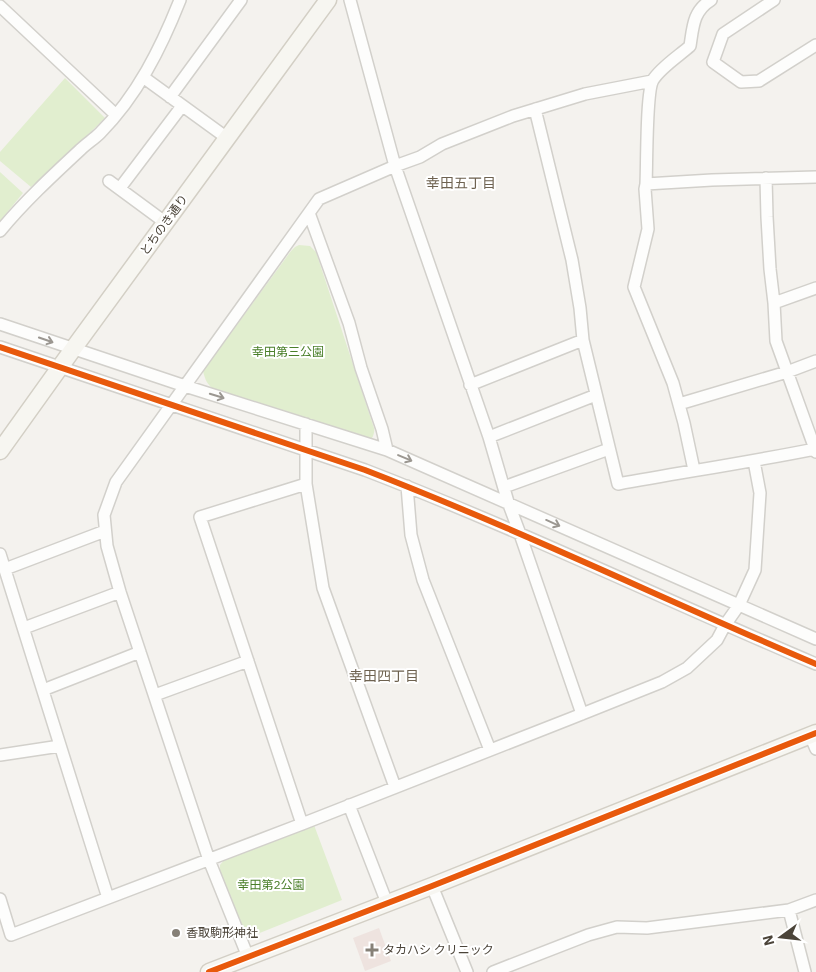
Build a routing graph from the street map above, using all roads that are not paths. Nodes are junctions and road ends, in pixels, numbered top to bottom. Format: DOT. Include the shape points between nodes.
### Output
graph roads {
  1 [pos="180,0"];
  2 [pos="241,0"];
  3 [pos="328,0"];
  4 [pos="350,0"];
  5 [pos="711,0"];
  6 [pos="774,0"];
  7 [pos="0,6"];
  8 [pos="816,45"];
  9 [pos="143,77"];
  10 [pos="652,82"];
  11 [pos="170,97"];
  12 [pos="182,106"];
  13 [pos="535,109"];
  14 [pos="116,115"];
  15 [pos="227,138"];
  16 [pos="395,166"];
  17 [pos="816,176"];
  18 [pos="766,178"];
  19 [pos="109,182"];
  20 [pos="646,184"];
  21 [pos="120,188"];
  22 [pos="310,213"];
  23 [pos="166,223"];
  24 [pos="0,231"];
  25 [pos="816,288"];
  26 [pos="774,303"];
  27 [pos="0,324"];
  28 [pos="583,340"];
  29 [pos="0,347"];
  30 [pos="73,349"];
  31 [pos="816,361"];
  32 [pos="60,367"];
  33 [pos="787,372"];
  34 [pos="470,385"];
  35 [pos="185,386"];
  36 [pos="596,395"];
  37 [pos="172,404"];
  38 [pos="679,404"];
  39 [pos="306,424"];
  40 [pos="489,437"];
  41 [pos="609,449"];
  42 [pos="306,450"];
  43 [pos="387,450"];
  44 [pos="0,451"];
  45 [pos="816,451"];
  46 [pos="754,461"];
  47 [pos="694,470"];
  48 [pos="306,484"];
  49 [pos="407,486"];
  50 [pos="504,487"];
  51 [pos="508,502"];
  52 [pos="105,531"];
  53 [pos="520,534"];
  54 [pos="0,554"];
  55 [pos="5,570"];
  56 [pos="120,592"];
  57 [pos="739,605"];
  58 [pos="725,625"];
  59 [pos="24,628"];
  60 [pos="816,639"];
  61 [pos="140,652"];
  62 [pos="248,661"];
  63 [pos="816,664"];
  64 [pos="43,690"];
  65 [pos="155,695"];
  66 [pos="582,714"];
  67 [pos="814,739"];
  68 [pos="60,746"];
  69 [pos="490,750"];
  70 [pos="0,755"];
  71 [pos="395,787"];
  72 [pos="349,805"];
  73 [pos="302,824"];
  74 [pos="209,860"];
  75 [pos="432,886"];
  76 [pos="108,898"];
  77 [pos="0,899"];
  78 [pos="816,900"];
  79 [pos="387,903"];
  80 [pos="789,910"];
  81 [pos="248,957"];
  82 [pos="209,972"];
  83 [pos="467,972"];
  84 [pos="493,972"];
  85 [pos="805,972"];
  1 -- 9 [label="street"];
  2 -- 11 [label="street"];
  3 -- 15 [label="street, とちのき通り"];
  4 -- 16 [label="street"];
  5 -- 10 [label="street" via="696,15 690,46"];
  6 -- 8 [label="street" via="723,34 713,62 741,82 759,81"];
  7 -- 14 [label="street"];
  9 -- 11 [label="street"];
  9 -- 14 [label="street"];
  10 -- 13 [label="street" via="585,94"];
  10 -- 20 [label="street"];
  11 -- 12 [label="street"];
  12 -- 15 [label="street"];
  12 -- 21 [label="street"];
  13 -- 16 [label="street" via="490,124"];
  13 -- 28 [label="street" via="572,260"];
  14 -- 24 [label="street"];
  15 -- 23 [label="street, とちのき通り"];
  16 -- 22 [label="street" via="319,200"];
  16 -- 34 [label="street"];
  17 -- 18 [label="street"];
  18 -- 20 [label="street"];
  18 -- 26 [label="street"];
  19 -- 21 [label="street"];
  20 -- 38 [label="street" via="648,229 634,287"];
  21 -- 23 [label="street"];
  22 -- 35 [label="street"];
  22 -- 43 [label="street" via="349,324"];
  23 -- 30 [label="street, とちのき通り"];
  25 -- 26 [label="street"];
  26 -- 33 [label="street" via="776,341"];
  27 -- 30 [label="street, one-way"];
  28 -- 34 [label="street"];
  28 -- 36 [label="street"];
  29 -- 32 [label="street"];
  30 -- 32 [label="street, とちのき通り"];
  30 -- 35 [label="street"];
  31 -- 33 [label="street"];
  32 -- 37 [label="street"];
  32 -- 44 [label="street, とちのき通り"];
  33 -- 38 [label="street"];
  33 -- 45 [label="street"];
  34 -- 40 [label="street"];
  35 -- 37 [label="street"];
  35 -- 39 [label="street, one-way"];
  36 -- 40 [label="street"];
  36 -- 41 [label="street"];
  37 -- 42 [label="street"];
  37 -- 52 [label="street" via="116,482 104,515"];
  38 -- 47 [label="street"];
  39 -- 42 [label="street"];
  39 -- 43 [label="street"];
  40 -- 50 [label="street"];
  41 -- 47 [label="street" via="618,484"];
  41 -- 50 [label="street"];
  42 -- 48 [label="street"];
  42 -- 49 [label="street"];
  43 -- 51 [label="street, one-way"];
  45 -- 46 [label="street"];
  46 -- 47 [label="street"];
  46 -- 57 [label="street" via="760,493 755,570"];
  48 -- 62 [label="street" via="200,517"];
  48 -- 71 [label="street" via="323,588"];
  49 -- 53 [label="street"];
  49 -- 69 [label="street" via="411,536 423,580"];
  50 -- 51 [label="street"];
  51 -- 53 [label="street"];
  51 -- 57 [label="street, one-way"];
  52 -- 55 [label="street"];
  52 -- 56 [label="street"];
  53 -- 58 [label="street"];
  53 -- 66 [label="street"];
  54 -- 55 [label="street"];
  55 -- 59 [label="street"];
  56 -- 59 [label="street"];
  56 -- 61 [label="street"];
  57 -- 58 [label="street"];
  57 -- 60 [label="street"];
  58 -- 63 [label="street"];
  58 -- 66 [label="street" via="717,640 687,668 662,682"];
  59 -- 64 [label="street"];
  61 -- 64 [label="street"];
  61 -- 65 [label="street"];
  62 -- 65 [label="street"];
  62 -- 73 [label="street"];
  64 -- 68 [label="street"];
  65 -- 74 [label="street"];
  66 -- 69 [label="street"];
  67 -- 75 [label="street"];
  68 -- 70 [label="street"];
  68 -- 76 [label="street"];
  69 -- 71 [label="street"];
  71 -- 72 [label="street"];
  72 -- 73 [label="street"];
  72 -- 79 [label="street"];
  73 -- 74 [label="street"];
  74 -- 76 [label="street"];
  74 -- 81 [label="street"];
  75 -- 79 [label="street"];
  75 -- 83 [label="street"];
  76 -- 77 [label="street" via="11,935"];
  78 -- 80 [label="street"];
  79 -- 81 [label="street"];
  80 -- 84 [label="street" via="647,928 617,927"];
  80 -- 85 [label="street"];
  81 -- 82 [label="street"];
}
